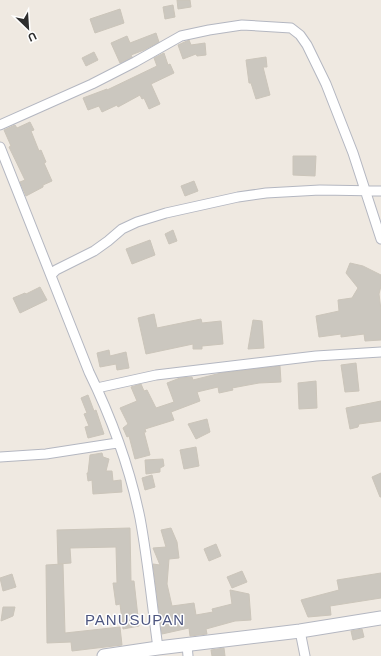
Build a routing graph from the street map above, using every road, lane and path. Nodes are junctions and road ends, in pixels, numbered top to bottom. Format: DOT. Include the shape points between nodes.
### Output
graph roads {
  1 [pos="0,125"];
  2 [pos="0,147"];
  3 [pos="365,191"];
  4 [pos="381,191"];
  5 [pos="381,239"];
  6 [pos="52,274"];
  7 [pos="381,352"];
  8 [pos="96,388"];
  9 [pos="118,443"];
  10 [pos="0,457"];
  11 [pos="381,618"];
  12 [pos="300,631"];
  13 [pos="158,648"];
  14 [pos="188,650"];
  15 [pos="104,656"];
  16 [pos="305,656"];
  1 -- 3 [label="street" via="111,74 181,36 242,25 291,28 300,35 326,84"];
  2 -- 6 [label="street"];
  3 -- 4 [label="street"];
  3 -- 5 [label="street"];
  3 -- 6 [label="street" via="266,193 166,213 122,229 108,242"];
  6 -- 8 [label="street"];
  7 -- 8 [label="street" via="316,356 164,374"];
  8 -- 9 [label="street"];
  9 -- 10 [label="street" via="46,454"];
  9 -- 13 [label="street" via="140,519"];
  11 -- 12 [label="street"];
  12 -- 14 [label="street"];
  12 -- 16 [label="street"];
  13 -- 14 [label="street"];
  13 -- 15 [label="street"];
}
